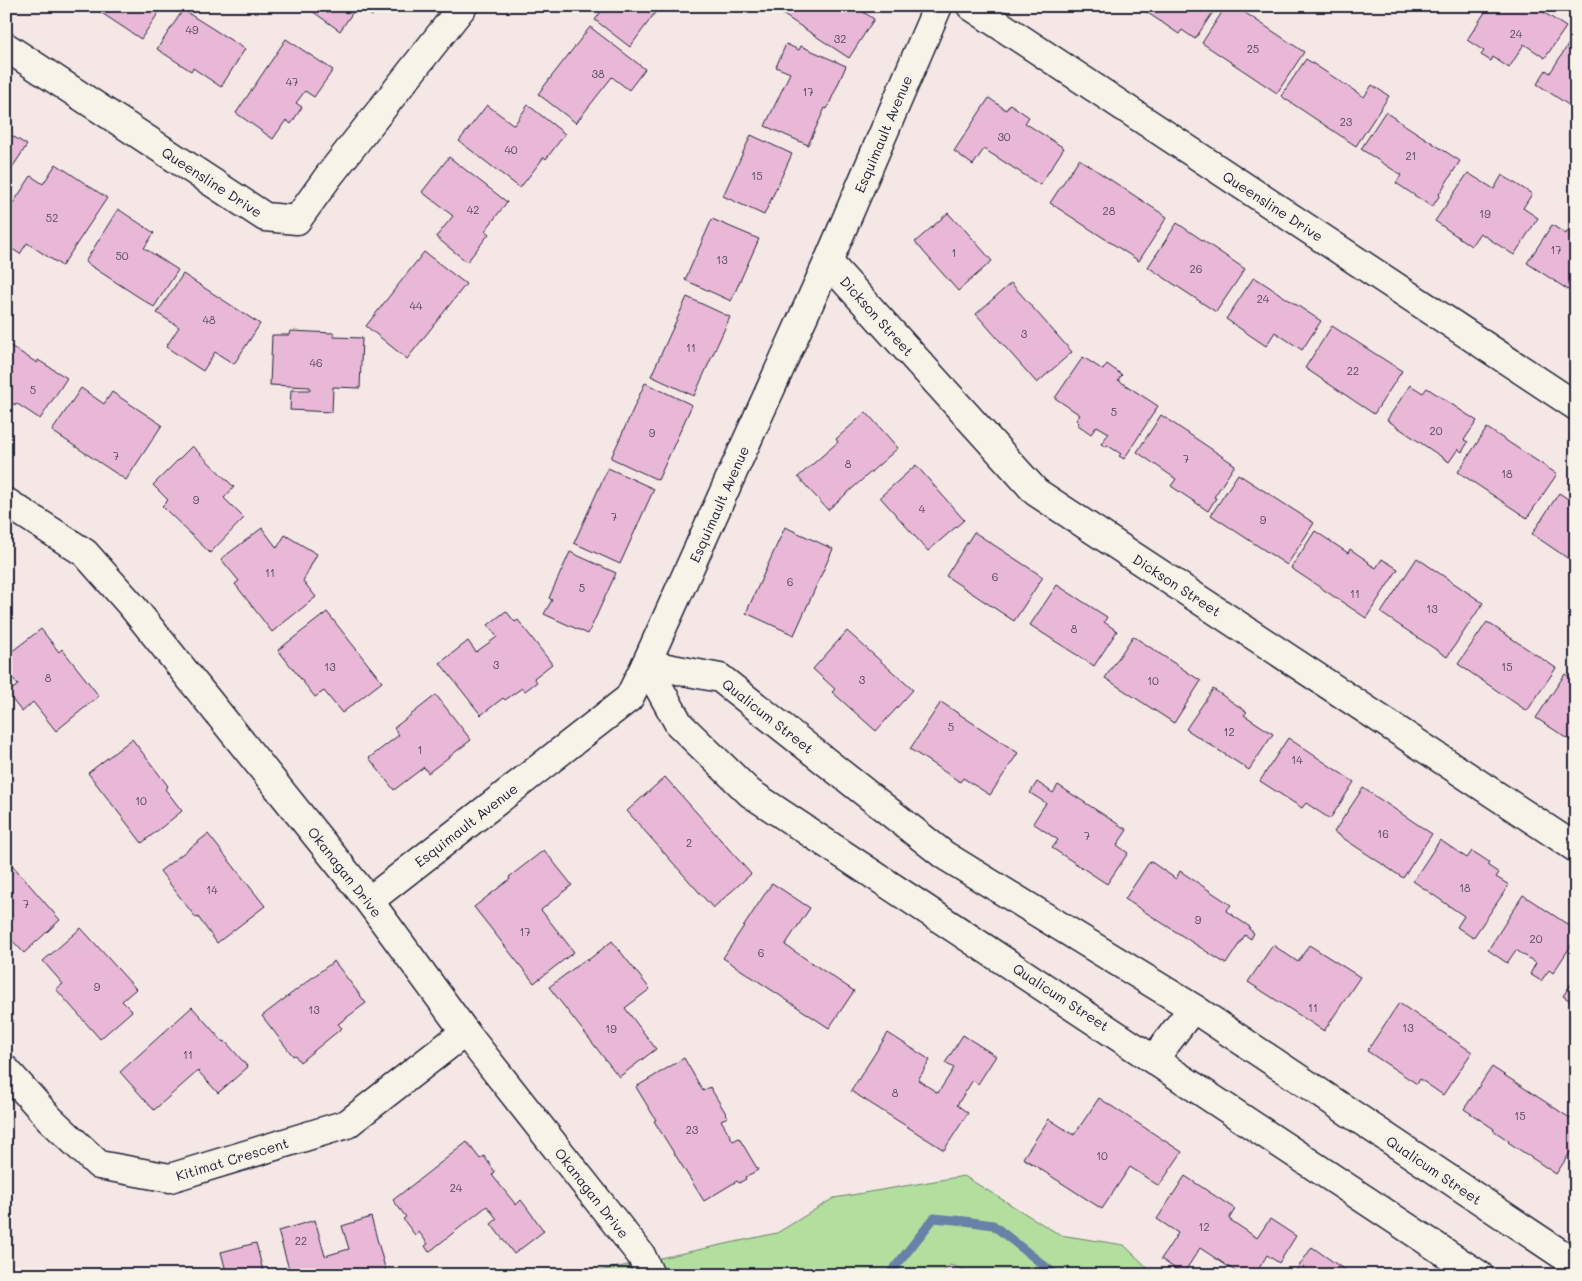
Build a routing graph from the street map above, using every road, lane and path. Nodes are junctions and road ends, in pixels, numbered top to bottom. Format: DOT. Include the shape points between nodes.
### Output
graph roads {
  1 [pos="464,6"];
  2 [pos="938,6"];
  3 [pos="971,6"];
  4 [pos="6,47"];
  5 [pos="828,262"];
  6 [pos="1576,406"];
  7 [pos="6,502"];
  8 [pos="646,664"];
  9 [pos="1576,848"];
  10 [pos="369,901"];
  11 [pos="1193,1008"];
  12 [pos="464,1032"];
  13 [pos="1154,1059"];
  14 [pos="6,1070"];
  15 [pos="1576,1264"];
  16 [pos="650,1275"];
  17 [pos="1480,1275"];
  1 -- 4 [label="street, Queensline Drive" via="297,220 265,217"];
  2 -- 5 [label="street, Esquimault Avenue"];
  3 -- 6 [label="street, Queensline Drive"];
  5 -- 8 [label="street, Esquimault Avenue"];
  5 -- 9 [label="street, Dickson Street" via="1036,492"];
  7 -- 10 [label="street, Okanagan Drive" via="84,553 132,606"];
  8 -- 10 [label="street, Esquimault Avenue" via="629,698"];
  8 -- 11 [label="street, Qualicum Street" via="720,678 944,855"];
  8 -- 13 [label="street, Qualicum Street" via="679,724 750,793"];
  10 -- 12 [label="street, Okanagan Drive"];
  11 -- 13 [label="street"];
  11 -- 15 [label="street, Qualicum Street"];
  12 -- 14 [label="street, Kitimat Crescent" via="347,1124 170,1178 98,1165"];
  12 -- 16 [label="street, Okanagan Drive" via="641,1255"];
  13 -- 17 [label="street, Qualicum Street"];
}
